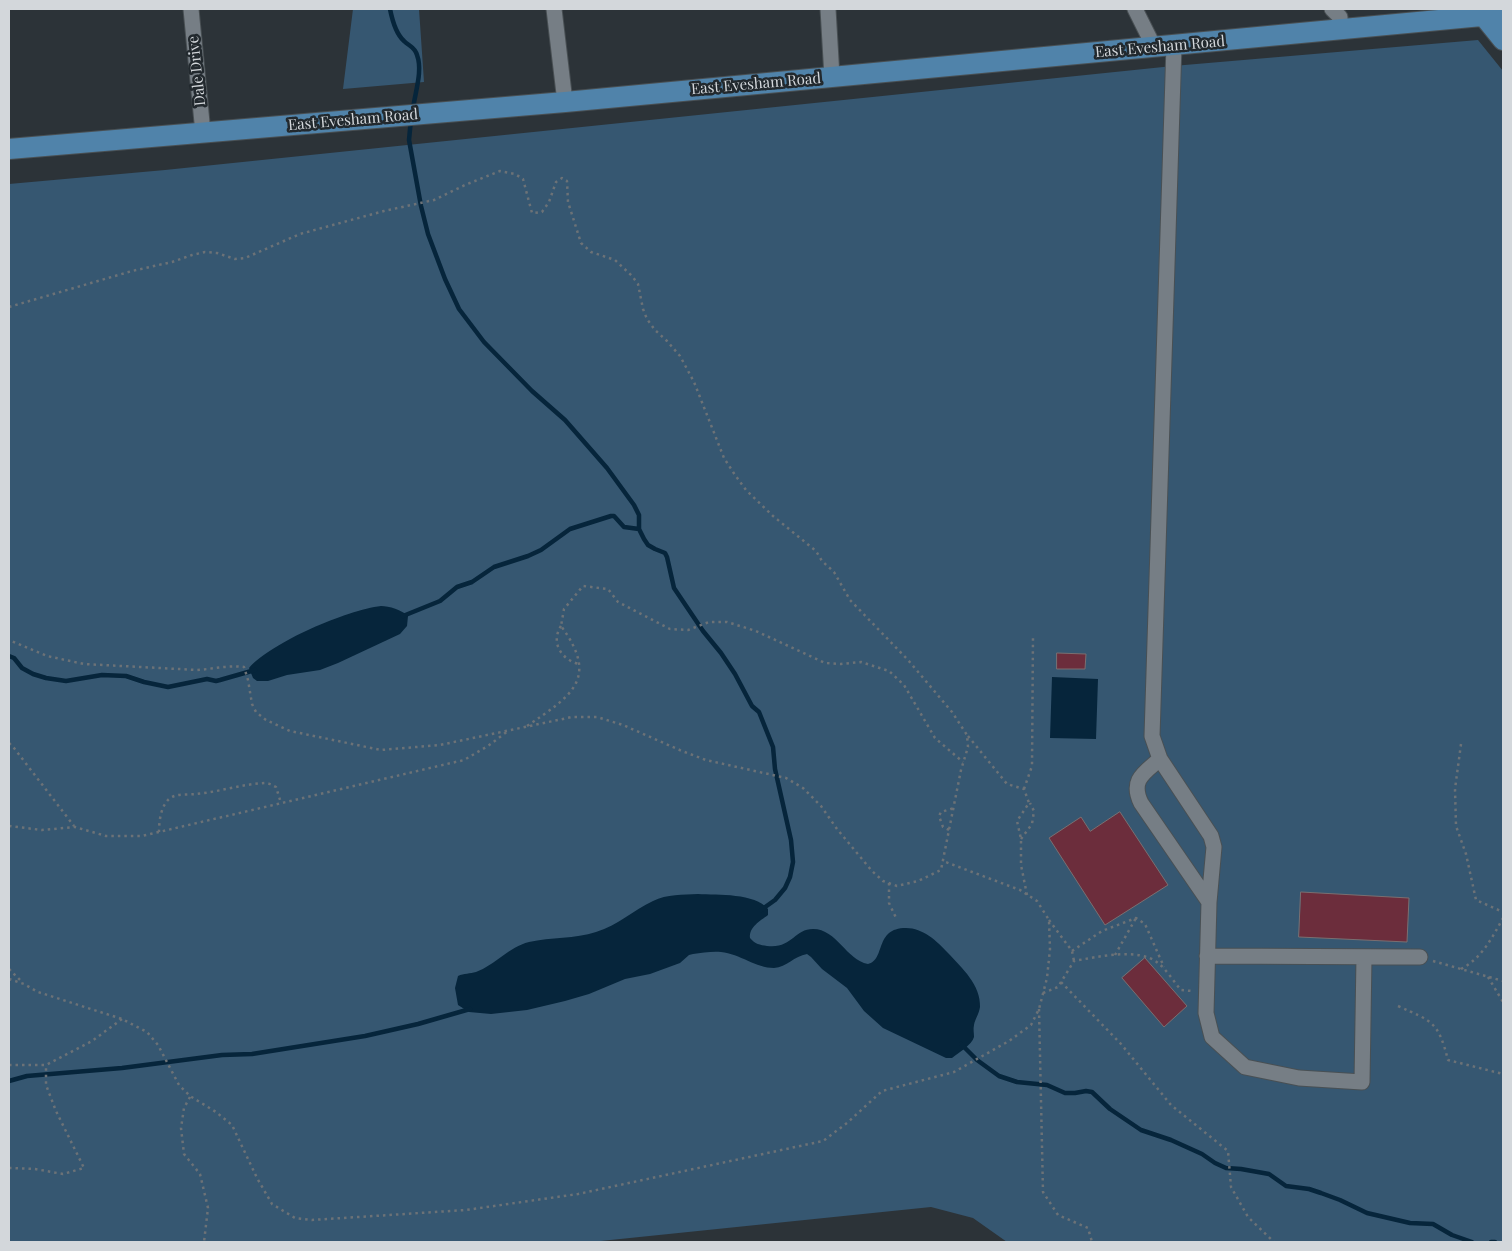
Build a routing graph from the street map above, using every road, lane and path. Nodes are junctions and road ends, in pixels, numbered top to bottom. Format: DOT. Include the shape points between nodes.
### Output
graph roads {
  1 [pos="191,9"];
  2 [pos="554,9"];
  3 [pos="828,9"];
  4 [pos="1135,9"];
  5 [pos="1332,9"];
  6 [pos="1432,9"];
  7 [pos="1489,12"];
  8 [pos="1416,22"];
  9 [pos="1340,30"];
  10 [pos="1503,40"];
  11 [pos="1164,46"];
  12 [pos="832,77"];
  13 [pos="565,102"];
  14 [pos="203,133"];
  15 [pos="9,149"];
  16 [pos="9,307"];
  17 [pos="561,626"];
  18 [pos="1033,636"];
  19 [pos="9,640"];
  20 [pos="579,664"];
  21 [pos="525,727"];
  22 [pos="509,729"];
  23 [pos="967,734"];
  24 [pos="9,743"];
  25 [pos="1461,744"];
  26 [pos="1160,759"];
  27 [pos="964,762"];
  28 [pos="1024,789"];
  29 [pos="281,803"];
  30 [pos="1030,803"];
  31 [pos="954,808"];
  32 [pos="9,826"];
  33 [pos="75,827"];
  34 [pos="949,830"];
  35 [pos="159,832"];
  36 [pos="1021,839"];
  37 [pos="943,861"];
  38 [pos="889,883"];
  39 [pos="1028,895"];
  40 [pos="1209,902"];
  41 [pos="1503,912"];
  42 [pos="1136,918"];
  43 [pos="1503,918"];
  44 [pos="897,920"];
  45 [pos="1049,920"];
  46 [pos="1072,951"];
  47 [pos="1115,955"];
  48 [pos="1207,956"];
  49 [pos="1364,957"];
  50 [pos="1420,957"];
  51 [pos="1074,961"];
  52 [pos="9,969"];
  53 [pos="1461,969"];
  54 [pos="1165,971"];
  55 [pos="1488,977"];
  56 [pos="9,980"];
  57 [pos="1503,981"];
  58 [pos="1061,982"];
  59 [pos="24,984"];
  60 [pos="1206,992"];
  61 [pos="1043,993"];
  62 [pos="1503,1002"];
  63 [pos="1398,1006"];
  64 [pos="1039,1009"];
  65 [pos="122,1019"];
  66 [pos="9,1065"];
  67 [pos="46,1066"];
  68 [pos="1503,1074"];
  69 [pos="190,1096"];
  70 [pos="9,1168"];
  71 [pos="204,1242"];
  72 [pos="1092,1242"];
  73 [pos="1274,1242"];
  1 -- 14 [label="street, Dale Drive"];
  2 -- 13 [label="street"];
  3 -- 12 [label="street"];
  4 -- 11 [label="street"];
  5 -- 9 [label="street" via="1340,17"];
  6 -- 8 [label="main road"];
  7 -- 8 [label="main road, East Evesham Road"];
  7 -- 10 [label="main road"];
  8 -- 9 [label="main road, East Evesham Road"];
  9 -- 11 [label="main road, East Evesham Road"];
  11 -- 12 [label="main road, East Evesham Road"];
  11 -- 26 [label="street" via="1152,736"];
  12 -- 13 [label="main road, East Evesham Road"];
  13 -- 14 [label="main road, East Evesham Road"];
  14 -- 15 [label="main road, East Evesham Road"];
  16 -- 23 [label="path" via="192,254 205,252 235,259 246,258 300,234 434,200 500,171 515,174 523,180 532,213 542,212 556,182 562,178 567,181 568,202 581,242 591,252 615,260 638,284 647,319 680,356 694,382 724,458 735,475 773,516 816,550 834,572 850,600 908,660"];
  17 -- 20 [label="path" via="572,641"];
  17 -- 20 [label="path" via="557,633 563,656 569,662"];
  17 -- 27 [label="path" via="564,609 583,586 608,589 618,602 670,629 688,630 709,622 727,622 825,663 861,662 889,671 904,685 936,738"];
  18 -- 28 [label="path" via="1032,766"];
  19 -- 22 [label="path" via="47,656 84,664 197,670 228,665 244,667 252,704 266,720 290,731 381,750 440,745"];
  20 -- 21 [label="path" via="576,684 563,701"];
  21 -- 22 [label="path"];
  21 -- 38 [label="path" via="572,717 597,717 706,760 786,778 815,800 872,871"];
  22 -- 29 [label="path" via="464,760"];
  23 -- 27 [label="path"];
  23 -- 28 [label="path" via="1007,784"];
  24 -- 33 [label="path"];
  25 -- 41 [label="path" via="1454,789 1456,826 1476,900"];
  26 -- 40 [label="street" via="1211,836 1214,847"];
  26 -- 40 [label="street" via="1139,778 1136,792"];
  27 -- 31 [label="path"];
  28 -- 30 [label="path"];
  29 -- 35 [label="path"];
  29 -- 35 [label="path" via="276,787 268,783 179,794 165,804"];
  30 -- 36 [label="path" via="1017,821"];
  30 -- 36 [label="path" via="1034,811 1032,824"];
  31 -- 34 [label="path"];
  31 -- 34 [label="path" via="941,812 939,816 943,827"];
  32 -- 33 [label="path" via="42,830"];
  33 -- 35 [label="path" via="106,836 142,836"];
  34 -- 37 [label="path"];
  36 -- 39 [label="path" via="1021,865"];
  37 -- 38 [label="path" via="941,870 918,882 897,886"];
  37 -- 39 [label="path"];
  38 -- 44 [label="path" via="889,903"];
  39 -- 45 [label="path" via="1038,901"];
  40 -- 48 [label="street"];
  42 -- 46 [label="path" via="1102,931"];
  42 -- 47 [label="path"];
  42 -- 54 [label="path" via="1145,924"];
  43 -- 53 [label="path" via="1474,962"];
  45 -- 46 [label="path"];
  45 -- 61 [label="path" via="1050,949"];
  46 -- 51 [label="path"];
  47 -- 51 [label="path"];
  47 -- 54 [label="path" via="1140,955 1158,962"];
  48 -- 49 [label="street"];
  48 -- 60 [label="street"];
  49 -- 50 [label="street"];
  49 -- 60 [label="street" via="1362,1082 1299,1078 1245,1066 1212,1037 1206,1013"];
  50 -- 53 [label="path"];
  51 -- 58 [label="path"];
  52 -- 59 [label="path"];
  53 -- 55 [label="path"];
  54 -- 60 [label="path" via="1181,990"];
  55 -- 57 [label="path"];
  55 -- 62 [label="path"];
  56 -- 59 [label="path"];
  58 -- 61 [label="path" via="1058,987"];
  58 -- 73 [label="path" via="1121,1044 1171,1105 1228,1151 1231,1188 1248,1217"];
  59 -- 65 [label="path" via="38,992"];
  61 -- 64 [label="path"];
  63 -- 68 [label="path" via="1428,1019 1438,1030 1448,1060"];
  64 -- 69 [label="path" via="1030,1025 1009,1041 954,1072 882,1091 847,1124 823,1141 578,1194 466,1210 312,1220 295,1218 272,1204 232,1125"];
  64 -- 72 [label="path" via="1043,1192 1058,1215 1088,1228"];
  65 -- 67 [label="path" via="92,1041"];
  65 -- 69 [label="path" via="147,1032"];
  66 -- 67 [label="path"];
  67 -- 70 [label="path" via="46,1085 84,1168 63,1174"];
  69 -- 71 [label="path" via="184,1108 181,1128 184,1154 200,1174 208,1208"];
}
